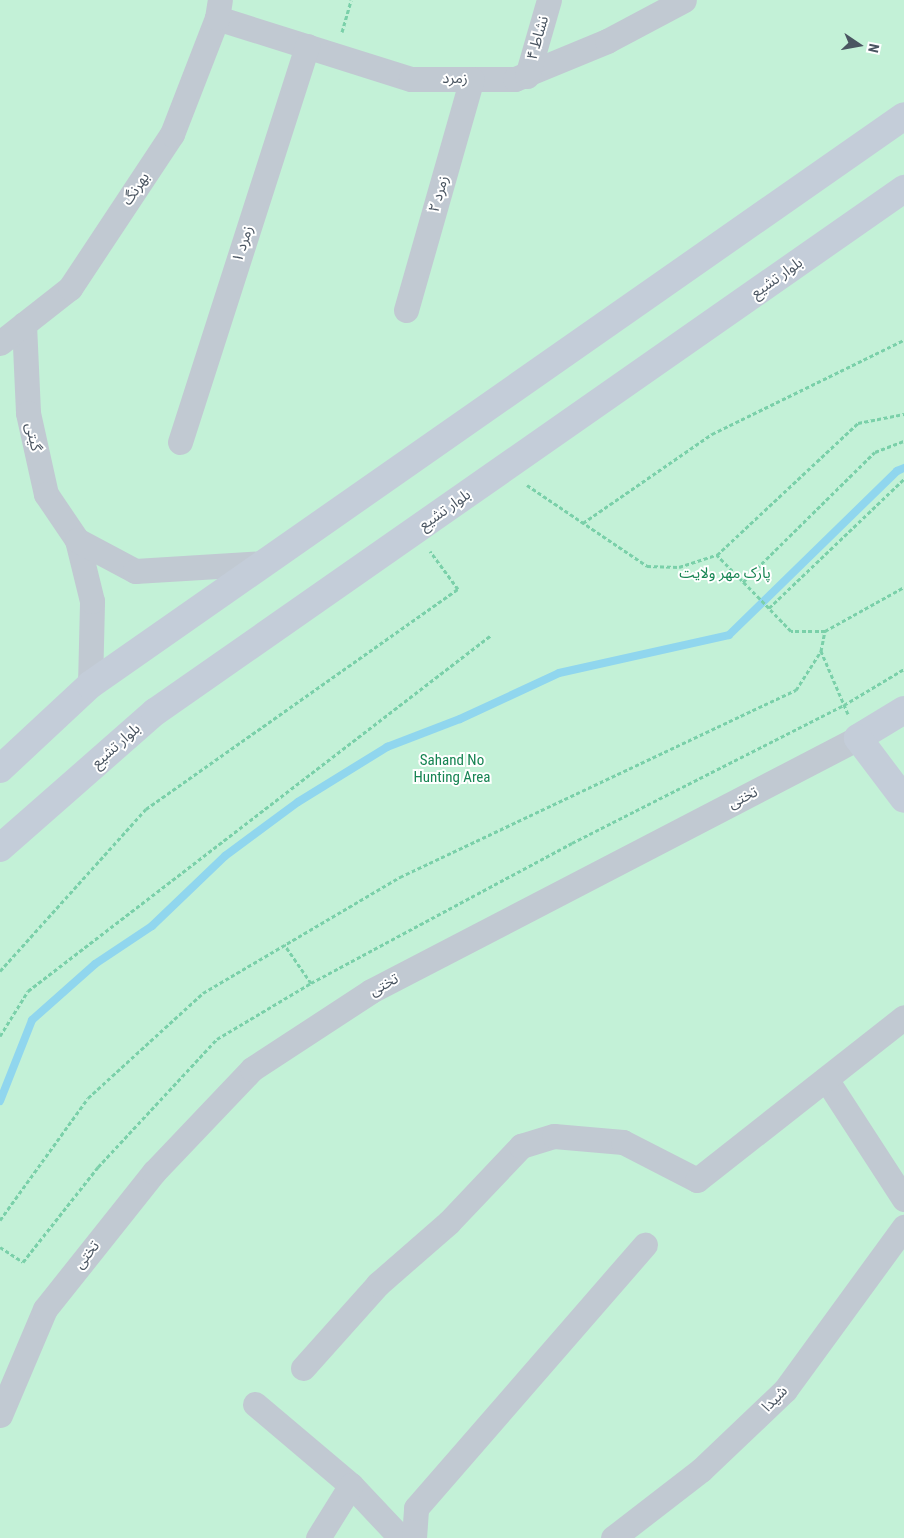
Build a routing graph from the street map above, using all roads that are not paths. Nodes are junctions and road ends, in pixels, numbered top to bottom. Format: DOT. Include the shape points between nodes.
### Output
graph roads {
  1 [pos="549,0"];
  2 [pos="684,0"];
  3 [pos="219,9"];
  4 [pos="307,46"];
  5 [pos="527,76"];
  6 [pos="472,79"];
  7 [pos="904,116"];
  8 [pos="904,189"];
  9 [pos="406,310"];
  10 [pos="24,324"];
  11 [pos="0,343"];
  12 [pos="180,442"];
  13 [pos="77,540"];
  14 [pos="264,563"];
  15 [pos="90,686"];
  16 [pos="904,710"];
  17 [pos="858,738"];
  18 [pos="0,769"];
  19 [pos="904,799"];
  20 [pos="0,848"];
  21 [pos="904,1017"];
  22 [pos="826,1079"];
  23 [pos="904,1199"];
  24 [pos="904,1227"];
  25 [pos="645,1245"];
  26 [pos="303,1368"];
  27 [pos="255,1404"];
  28 [pos="0,1414"];
  29 [pos="351,1486"];
  30 [pos="318,1538"];
  31 [pos="401,1538"];
  32 [pos="414,1538"];
  33 [pos="613,1538"];
  1 -- 5 [label="street, نشاط ۴"];
  2 -- 5 [label="street, زمرد" via="607,41"];
  3 -- 4 [label="street, زمرد"];
  3 -- 10 [label="street, بهرنگ" via="172,134 70,288"];
  4 -- 6 [label="street, زمرد" via="411,79"];
  4 -- 12 [label="street, زمرد ۱"];
  5 -- 6 [label="street, زمرد"];
  6 -- 9 [label="street, زمرد ۲"];
  7 -- 14 [label="main road"];
  8 -- 20 [label="main road, بلوار تشیع" via="155,712"];
  10 -- 11 [label="street, بهرنگ"];
  10 -- 13 [label="street, گیتی" via="28,413 46,494"];
  13 -- 14 [label="street, گیتی" via="135,570"];
  13 -- 15 [label="street, گیتی" via="92,601"];
  14 -- 15 [label="main road"];
  15 -- 18 [label="main road"];
  16 -- 17 [label="main road, تختی"];
  17 -- 19 [label="main road"];
  17 -- 28 [label="street, تختی" via="371,991 252,1069 154,1172 45,1309"];
  21 -- 22 [label="street"];
  22 -- 23 [label="street"];
  22 -- 26 [label="street" via="697,1180 623,1142 554,1136 521,1146 449,1222 378,1284"];
  24 -- 33 [label="street, شیدا" via="785,1390 702,1470"];
  25 -- 32 [label="street" via="416,1508"];
  27 -- 29 [label="street"];
  29 -- 30 [label="street"];
  29 -- 31 [label="street"];
}
